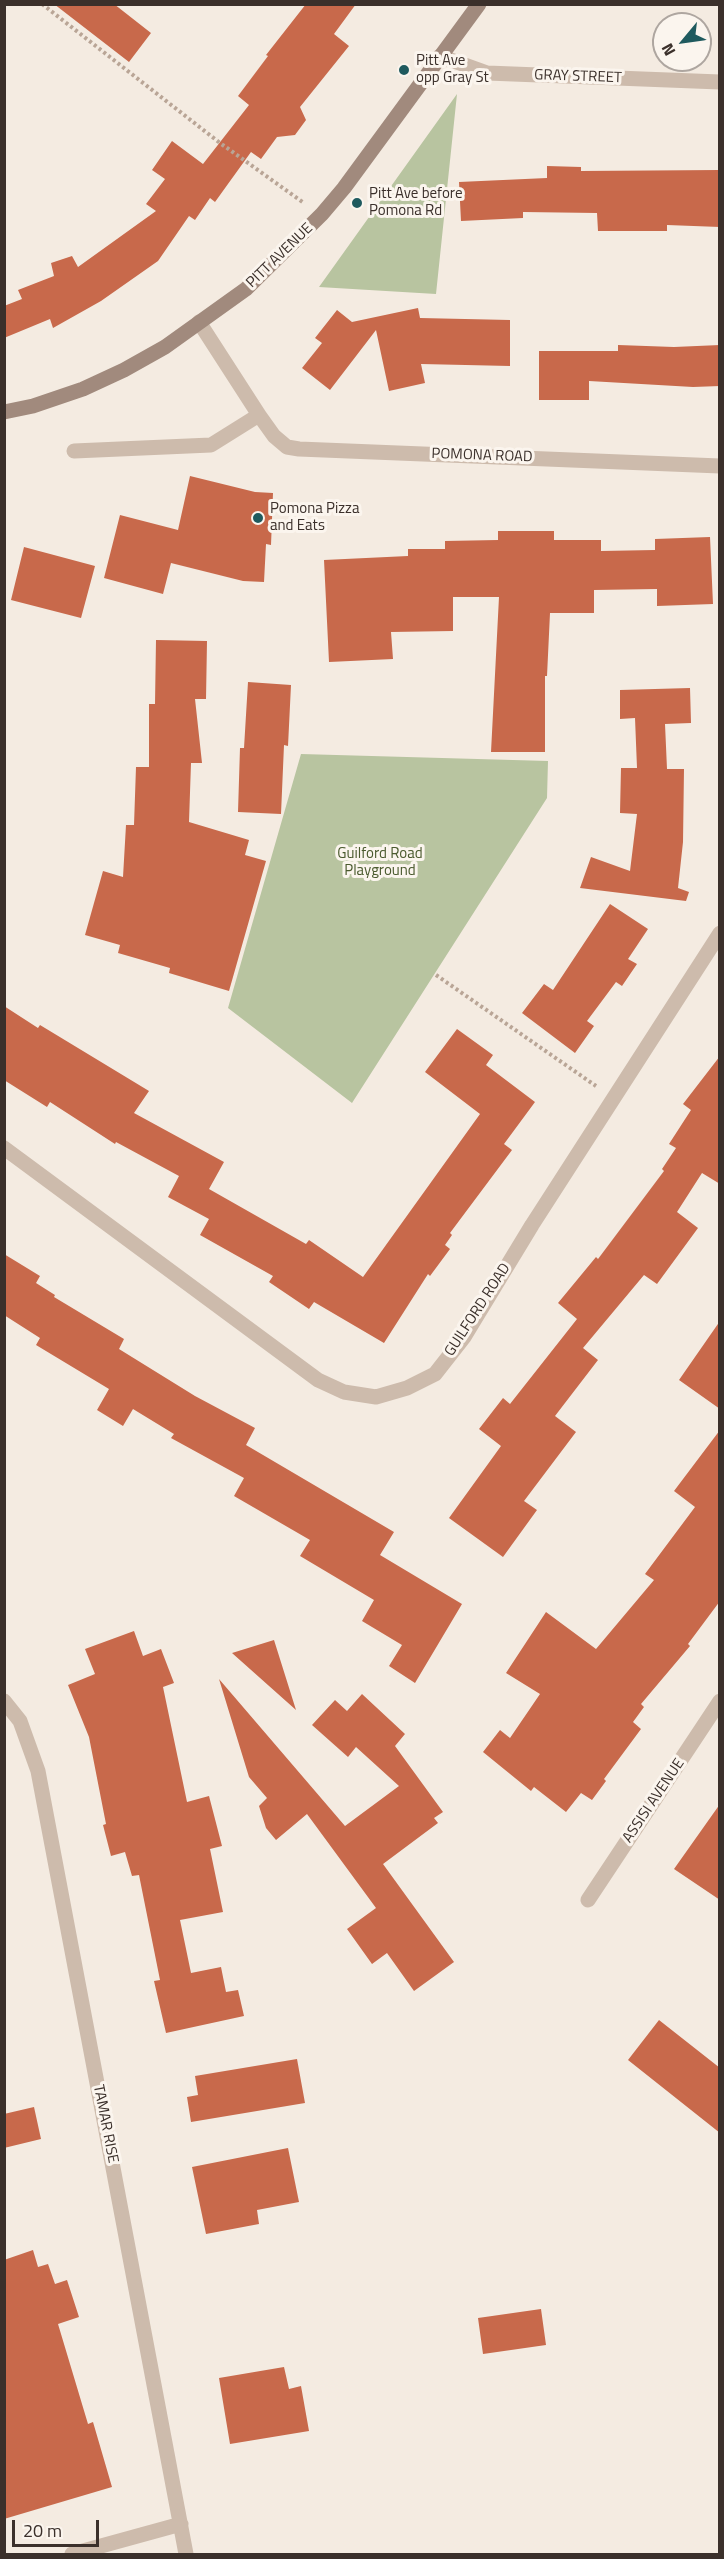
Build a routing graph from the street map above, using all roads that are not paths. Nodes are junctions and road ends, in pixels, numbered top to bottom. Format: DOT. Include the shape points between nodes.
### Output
graph roads {
  1 [pos="479,4"];
  2 [pos="440,56"];
  3 [pos="720,82"];
  4 [pos="199,322"];
  5 [pos="4,412"];
  6 [pos="259,415"];
  7 [pos="74,451"];
  8 [pos="720,466"];
  9 [pos="720,933"];
  10 [pos="4,1148"];
  11 [pos="4,1701"];
  12 [pos="720,1701"];
  13 [pos="588,1900"];
  14 [pos="181,2524"];
  15 [pos="72,2554"];
  16 [pos="186,2554"];
  1 -- 2 [label="street, PITT AVENUE"];
  2 -- 3 [label="street, GRAY STREET" via="487,73"];
  2 -- 4 [label="street, PITT AVENUE" via="322,214 246,289"];
  4 -- 5 [label="street, PITT AVENUE" via="165,347 113,375 73,393"];
  4 -- 6 [label="street, POMONA ROAD"];
  6 -- 7 [label="street" via="211,445"];
  6 -- 8 [label="street, POMONA ROAD" via="286,447 300,449"];
  9 -- 10 [label="street, GUILFORD ROAD" via="464,1337 435,1374 407,1388 376,1397 344,1392 318,1380"];
  11 -- 14 [label="street, TAMAR RISE" via="20,1721 38,1771"];
  12 -- 13 [label="street, ASSISI AVENUE"];
  14 -- 15 [label="street"];
  14 -- 16 [label="street, TAMAR RISE"];
}
